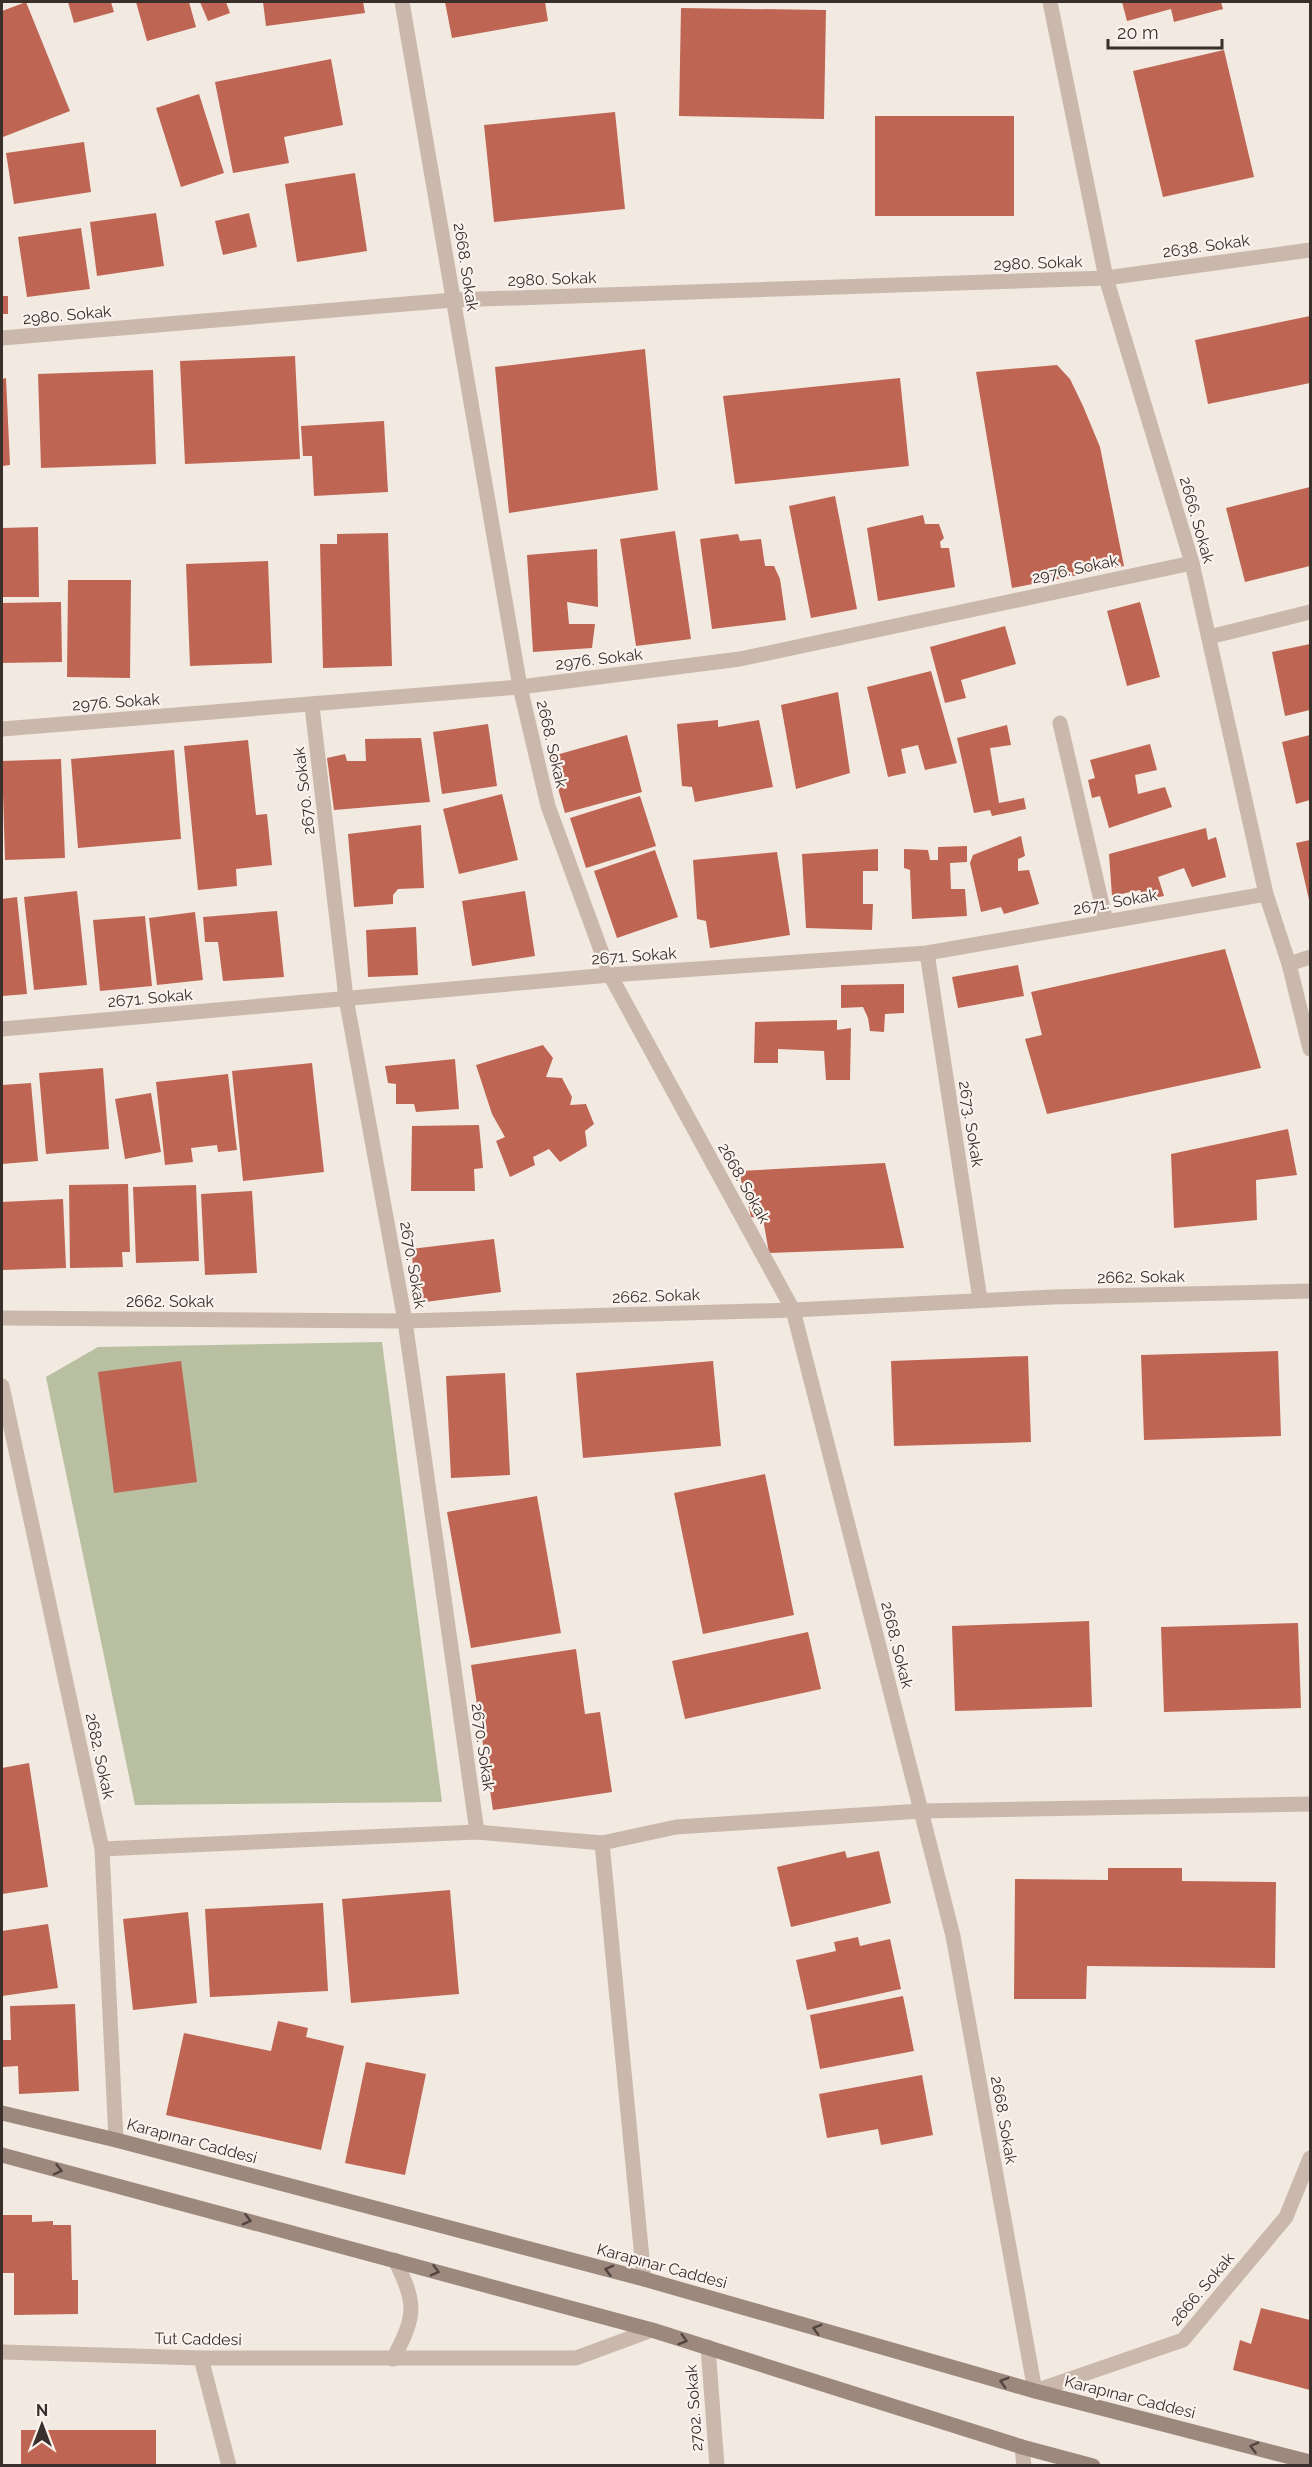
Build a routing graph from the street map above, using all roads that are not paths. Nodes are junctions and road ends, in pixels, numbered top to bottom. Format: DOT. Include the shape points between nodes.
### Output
graph roads {
  1 [pos="402,2"];
  2 [pos="1050,2"];
  3 [pos="1311,250"];
  4 [pos="1106,278"];
  5 [pos="453,300"];
  6 [pos="2,338"];
  7 [pos="1192,563"];
  8 [pos="1311,612"];
  9 [pos="1209,637"];
  10 [pos="520,687"];
  11 [pos="312,706"];
  12 [pos="1060,723"];
  13 [pos="2,729"];
  14 [pos="1266,894"];
  15 [pos="1106,922"];
  16 [pos="927,953"];
  17 [pos="1311,957"];
  18 [pos="1289,964"];
  19 [pos="610,975"];
  20 [pos="346,998"];
  21 [pos="2,1029"];
  22 [pos="1311,1049"];
  23 [pos="1311,1291"];
  24 [pos="980,1299"];
  25 [pos="793,1310"];
  26 [pos="2,1318"];
  27 [pos="405,1321"];
  28 [pos="2,1386"];
  29 [pos="1311,1804"];
  30 [pos="921,1811"];
  31 [pos="477,1832"];
  32 [pos="602,1843"];
  33 [pos="102,1849"];
  34 [pos="2,2113"];
  35 [pos="116,2140"];
  36 [pos="2,2155"];
  37 [pos="1311,2158"];
  38 [pos="395,2260"];
  39 [pos="644,2279"];
  40 [pos="652,2330"];
  41 [pos="708,2347"];
  42 [pos="2,2352"];
  43 [pos="201,2358"];
  44 [pos="393,2360"];
  45 [pos="1035,2391"];
  46 [pos="1022,2447"];
  47 [pos="1311,2462"];
  48 [pos="229,2466"];
  49 [pos="717,2466"];
  50 [pos="1024,2466"];
  51 [pos="1093,2466"];
  1 -- 5 [label="street, 2668. Sokak"];
  2 -- 4 [label="street, 2666. Sokak"];
  3 -- 4 [label="street, 2638. Sokak"];
  4 -- 5 [label="street, 2980. Sokak"];
  4 -- 7 [label="street, 2666. Sokak"];
  5 -- 6 [label="street, 2980. Sokak"];
  5 -- 10 [label="street, 2668. Sokak"];
  7 -- 9 [label="street, 2666. Sokak"];
  7 -- 10 [label="street, 2976. Sokak" via="740,659"];
  8 -- 9 [label="street"];
  9 -- 14 [label="street, 2666. Sokak"];
  10 -- 11 [label="street, 2976. Sokak"];
  10 -- 19 [label="street, 2668. Sokak" via="548,806"];
  11 -- 13 [label="street, 2976. Sokak"];
  11 -- 20 [label="street, 2670. Sokak"];
  12 -- 15 [label="street"];
  14 -- 15 [label="street, 2671. Sokak"];
  14 -- 18 [label="street, 2666. Sokak"];
  15 -- 16 [label="street, 2671. Sokak"];
  16 -- 19 [label="street, 2671. Sokak"];
  16 -- 24 [label="street, 2673. Sokak"];
  17 -- 18 [label="street"];
  18 -- 22 [label="street, 2666. Sokak"];
  19 -- 20 [label="street, 2671. Sokak"];
  19 -- 25 [label="street, 2668. Sokak"];
  20 -- 21 [label="street, 2671. Sokak"];
  20 -- 27 [label="street, 2670. Sokak"];
  23 -- 24 [label="street, 2662. Sokak"];
  24 -- 25 [label="street, 2662. Sokak"];
  25 -- 27 [label="street, 2662. Sokak"];
  25 -- 30 [label="street, 2668. Sokak"];
  26 -- 27 [label="street, 2662. Sokak"];
  27 -- 31 [label="street, 2670. Sokak"];
  28 -- 33 [label="street, 2682. Sokak"];
  29 -- 30 [label="street"];
  30 -- 32 [label="street" via="676,1827"];
  30 -- 45 [label="street, 2668. Sokak" via="953,1936"];
  31 -- 32 [label="street"];
  31 -- 33 [label="street"];
  32 -- 39 [label="street"];
  33 -- 35 [label="street, 2682. Sokak"];
  34 -- 35 [label="main road, Karapınar Caddesi"];
  39 -- 35 [label="main road, Karapınar Caddesi, one-way"];
  36 -- 38 [label="main road, one-way"];
  37 -- 45 [label="street, 2666. Sokak" via="1286,2217 1183,2340"];
  38 -- 40 [label="main road, one-way"];
  38 -- 44 [label="street" via="409,2289 411,2315"];
  45 -- 39 [label="main road, Karapınar Caddesi, one-way"];
  40 -- 41 [label="main road, one-way"];
  40 -- 44 [label="street, Tut Caddesi" via="576,2358"];
  41 -- 46 [label="main road"];
  41 -- 49 [label="street, 2702. Sokak"];
  42 -- 43 [label="street, Tut Caddesi"];
  43 -- 44 [label="street, Tut Caddesi"];
  43 -- 48 [label="street"];
  47 -- 45 [label="main road, Karapınar Caddesi, one-way"];
  46 -- 50 [label="street"];
  46 -- 51 [label="main road"];
}
